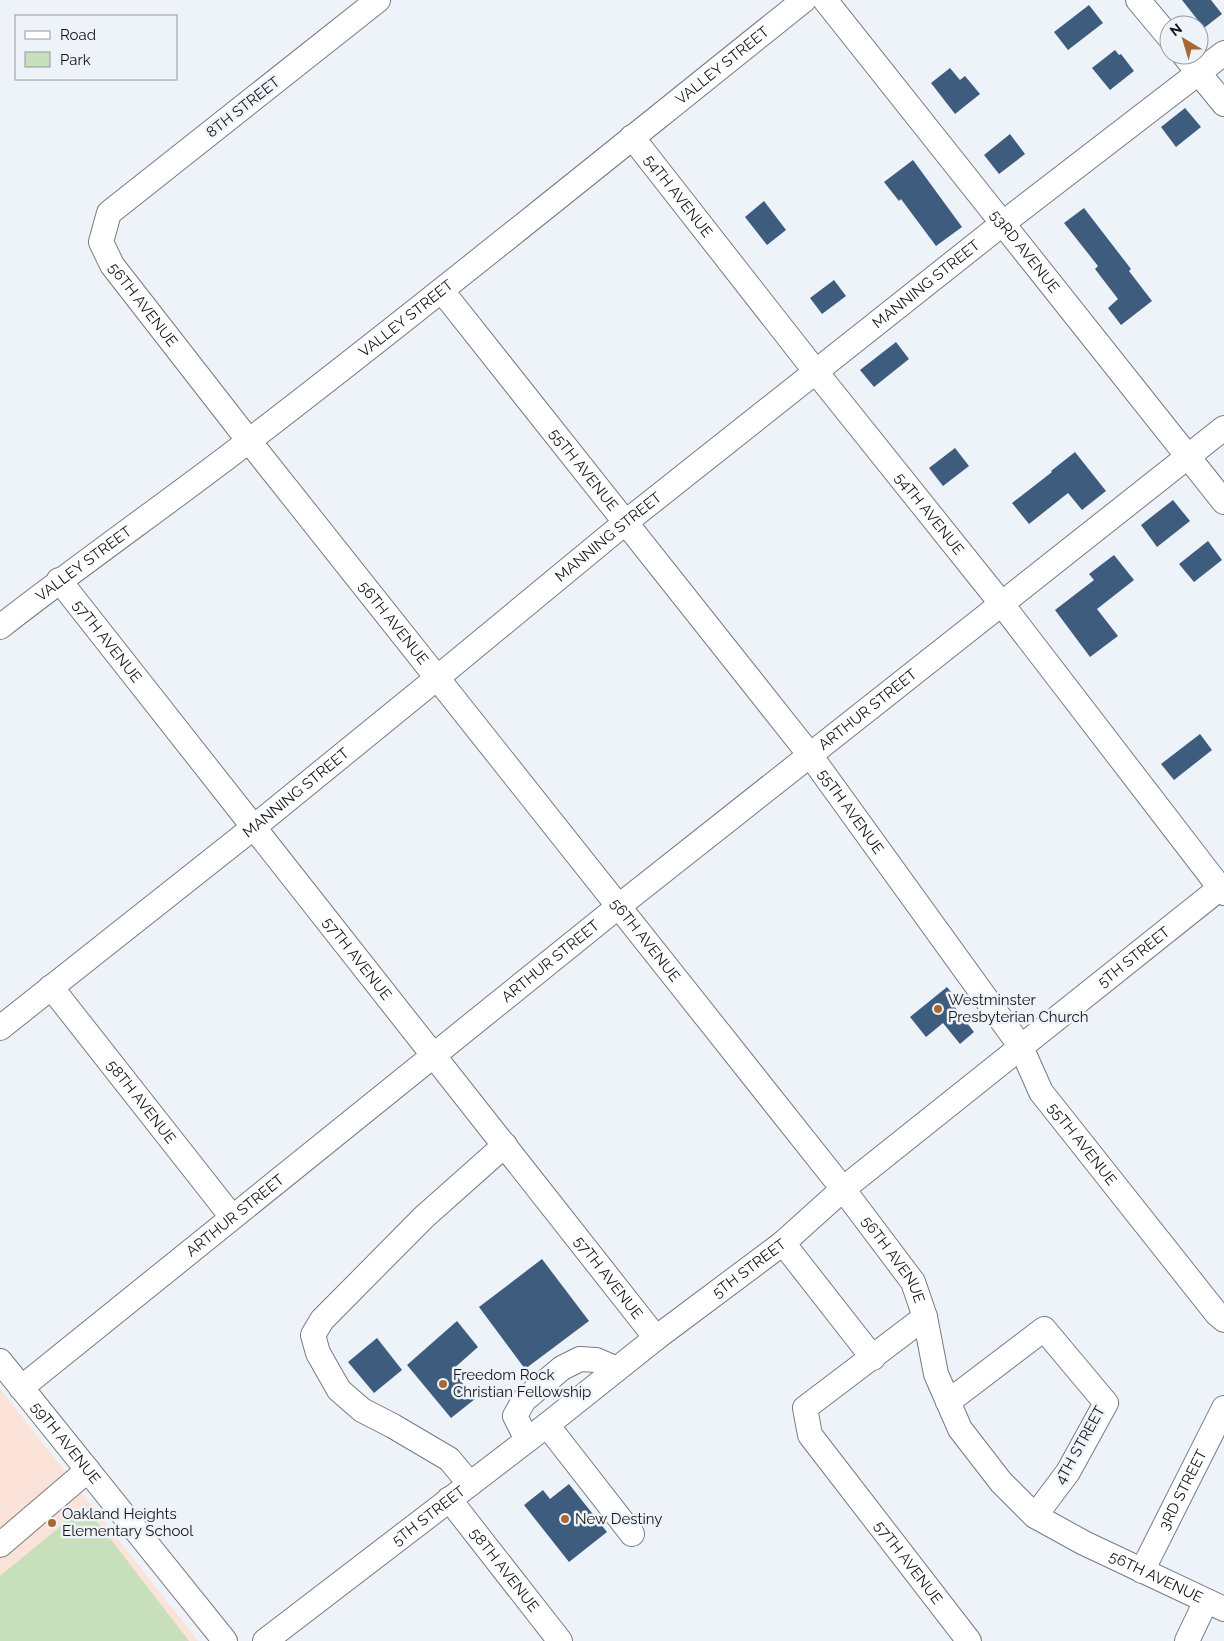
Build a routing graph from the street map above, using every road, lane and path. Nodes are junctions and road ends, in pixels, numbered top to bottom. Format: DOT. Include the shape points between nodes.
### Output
graph roads {
  1 [pos="378,0"];
  2 [pos="804,0"];
  3 [pos="825,0"];
  4 [pos="1138,0"];
  5 [pos="1159,25"];
  6 [pos="1224,53"];
  7 [pos="1209,58"];
  8 [pos="1190,65"];
  9 [pos="1192,65"];
  10 [pos="1224,104"];
  11 [pos="632,137"];
  12 [pos="109,213"];
  13 [pos="1002,224"];
  14 [pos="442,290"];
  15 [pos="816,372"];
  16 [pos="1224,428"];
  17 [pos="249,441"];
  18 [pos="1188,456"];
  19 [pos="1224,502"];
  20 [pos="626,522"];
  21 [pos="59,580"];
  22 [pos="1001,603"];
  23 [pos="0,627"];
  24 [pos="437,678"];
  25 [pos="810,756"];
  26 [pos="254,827"];
  27 [pos="1223,889"];
  28 [pos="619,906"];
  29 [pos="51,988"];
  30 [pos="0,1028"];
  31 [pos="1021,1046"];
  32 [pos="434,1055"];
  33 [pos="505,1145"];
  34 [pos="843,1189"];
  35 [pos="232,1217"];
  36 [pos="783,1242"];
  37 [pos="925,1317"];
  38 [pos="1224,1320"];
  39 [pos="656,1338"];
  40 [pos="873,1358"];
  41 [pos="0,1361"];
  42 [pos="617,1369"];
  43 [pos="21,1388"];
  44 [pos="948,1402"];
  45 [pos="1224,1408"];
  46 [pos="547,1424"];
  47 [pos="527,1440"];
  48 [pos="88,1470"];
  49 [pos="470,1484"];
  50 [pos="449,1499"];
  51 [pos="1035,1516"];
  52 [pos="632,1534"];
  53 [pos="0,1545"];
  54 [pos="1142,1571"];
  55 [pos="1215,1605"];
  56 [pos="225,1641"];
  57 [pos="265,1641"];
  58 [pos="560,1641"];
  59 [pos="969,1641"];
  60 [pos="1187,1641"];
  1 -- 12 [label="street, 8TH STREET"];
  2 -- 11 [label="street, VALLEY STREET"];
  3 -- 13 [label="street, 53RD AVENUE"];
  4 -- 5 [label="street"];
  6 -- 7 [label="street, MANNING STREET"];
  8 -- 13 [label="street, MANNING STREET"];
  9 -- 10 [label="street"];
  11 -- 14 [label="street, VALLEY STREET"];
  11 -- 15 [label="street, 54TH AVENUE"];
  12 -- 17 [label="street, 56TH AVENUE" via="101,242 112,266"];
  13 -- 15 [label="street, MANNING STREET"];
  13 -- 18 [label="street, 53RD AVENUE"];
  14 -- 17 [label="street, VALLEY STREET"];
  14 -- 20 [label="street, 55TH AVENUE"];
  15 -- 20 [label="street, MANNING STREET"];
  15 -- 22 [label="street, 54TH AVENUE"];
  16 -- 18 [label="street, ARTHUR STREET"];
  17 -- 21 [label="street, VALLEY STREET"];
  17 -- 24 [label="street, 56TH AVENUE"];
  18 -- 19 [label="street, 53RD AVENUE"];
  18 -- 22 [label="street, ARTHUR STREET"];
  20 -- 24 [label="street, MANNING STREET"];
  20 -- 25 [label="street, 55TH AVENUE"];
  21 -- 23 [label="street, VALLEY STREET"];
  21 -- 26 [label="street, 57TH AVENUE"];
  22 -- 25 [label="street, ARTHUR STREET"];
  22 -- 27 [label="street, 54TH AVENUE"];
  24 -- 26 [label="street, MANNING STREET"];
  24 -- 28 [label="street, 56TH AVENUE"];
  25 -- 28 [label="street, ARTHUR STREET"];
  25 -- 31 [label="street, 55TH AVENUE"];
  26 -- 29 [label="street, MANNING STREET"];
  26 -- 32 [label="street, 57TH AVENUE"];
  27 -- 31 [label="street, 5TH STREET"];
  28 -- 32 [label="street, ARTHUR STREET"];
  28 -- 34 [label="street, 56TH AVENUE"];
  29 -- 30 [label="street, MANNING STREET"];
  29 -- 35 [label="street, 58TH AVENUE"];
  31 -- 34 [label="street, 5TH STREET"];
  31 -- 38 [label="street, 55TH AVENUE" via="1041,1092"];
  32 -- 33 [label="street, 57TH AVENUE"];
  32 -- 35 [label="street, ARTHUR STREET"];
  33 -- 39 [label="street, 57TH AVENUE"];
  33 -- 49 [label="street" via="417,1224 322,1320 313,1335 318,1352 339,1390 362,1410 449,1460"];
  34 -- 36 [label="street, 5TH STREET"];
  34 -- 37 [label="street, 56TH AVENUE" via="913,1282"];
  35 -- 43 [label="street, ARTHUR STREET"];
  36 -- 39 [label="street, 5TH STREET"];
  36 -- 40 [label="street"];
  37 -- 40 [label="street"];
  37 -- 44 [label="street, 56TH AVENUE" via="936,1374"];
  39 -- 42 [label="street, 5TH STREET"];
  40 -- 59 [label="street, 57TH AVENUE" via="805,1408 810,1436"];
  41 -- 43 [label="street, 59TH AVENUE"];
  42 -- 46 [label="street, 5TH STREET"];
  42 -- 47 [label="street" via="596,1360 580,1359 562,1368 524,1400 515,1416"];
  43 -- 48 [label="street, 59TH AVENUE"];
  44 -- 51 [label="street, 56TH AVENUE" via="960,1429 1001,1482"];
  44 -- 51 [label="street, 4TH STREET" via="1044,1329 1106,1403 1068,1472"];
  45 -- 54 [label="street, 3RD STREET"];
  46 -- 47 [label="street, 5TH STREET"];
  46 -- 52 [label="street"];
  47 -- 49 [label="street, 5TH STREET"];
  48 -- 53 [label="street"];
  48 -- 56 [label="street, 59TH AVENUE"];
  49 -- 50 [label="street, 5TH STREET"];
  50 -- 57 [label="street, 5TH STREET"];
  50 -- 58 [label="street, 58TH AVENUE"];
  51 -- 54 [label="street, 56TH AVENUE"];
  54 -- 55 [label="street, 56TH AVENUE"];
  55 -- 60 [label="street"];
}
